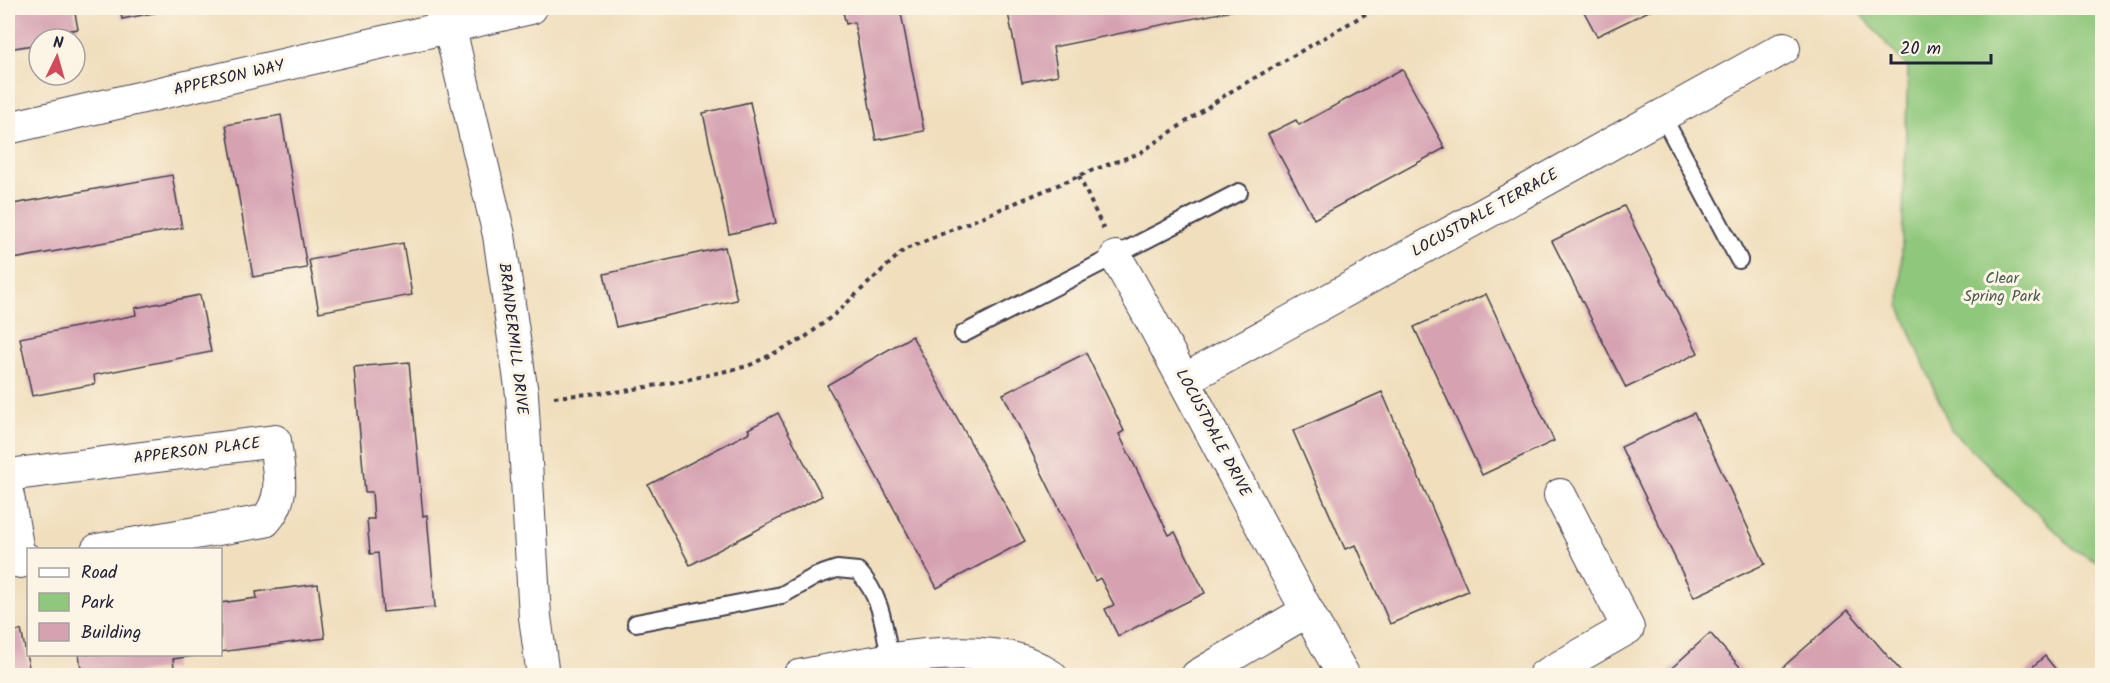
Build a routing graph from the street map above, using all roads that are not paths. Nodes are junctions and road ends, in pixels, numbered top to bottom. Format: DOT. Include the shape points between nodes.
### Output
graph roads {
  1 [pos="531,8"];
  2 [pos="448,17"];
  3 [pos="1784,48"];
  4 [pos="1662,115"];
  5 [pos="8,128"];
  6 [pos="1239,192"];
  7 [pos="1116,256"];
  8 [pos="1739,260"];
  9 [pos="963,334"];
  10 [pos="1186,379"];
  11 [pos="8,475"];
  12 [pos="1560,495"];
  13 [pos="8,496"];
  14 [pos="103,548"];
  15 [pos="19,562"];
  16 [pos="1306,611"];
  17 [pos="636,623"];
  18 [pos="890,659"];
  19 [pos="543,675"];
  20 [pos="799,675"];
  21 [pos="1051,675"];
  22 [pos="1197,675"];
  23 [pos="1344,675"];
  24 [pos="1544,675"];
  1 -- 2 [label="street, APPERSON WAY"];
  2 -- 5 [label="street, APPERSON WAY"];
  2 -- 19 [label="street, BRANDERMILL DRIVE" via="499,235 522,400 535,617"];
  3 -- 4 [label="street, LOCUSTDALE TERRACE"];
  4 -- 8 [label="lane"];
  4 -- 10 [label="street, LOCUSTDALE TERRACE"];
  6 -- 7 [label="lane"];
  7 -- 9 [label="lane"];
  7 -- 10 [label="street, LOCUSTDALE DRIVE"];
  10 -- 16 [label="street, LOCUSTDALE DRIVE"];
  11 -- 14 [label="street, APPERSON PLACE" via="276,441 280,491 276,509 265,521"];
  12 -- 24 [label="street" via="1628,628"];
  13 -- 15 [label="street"];
  16 -- 22 [label="street"];
  16 -- 23 [label="street, LOCUSTDALE DRIVE"];
  17 -- 18 [label="lane" via="782,595 837,569 858,571 880,603"];
  18 -- 20 [label="street"];
  18 -- 21 [label="street" via="972,653 1023,661"];
}
